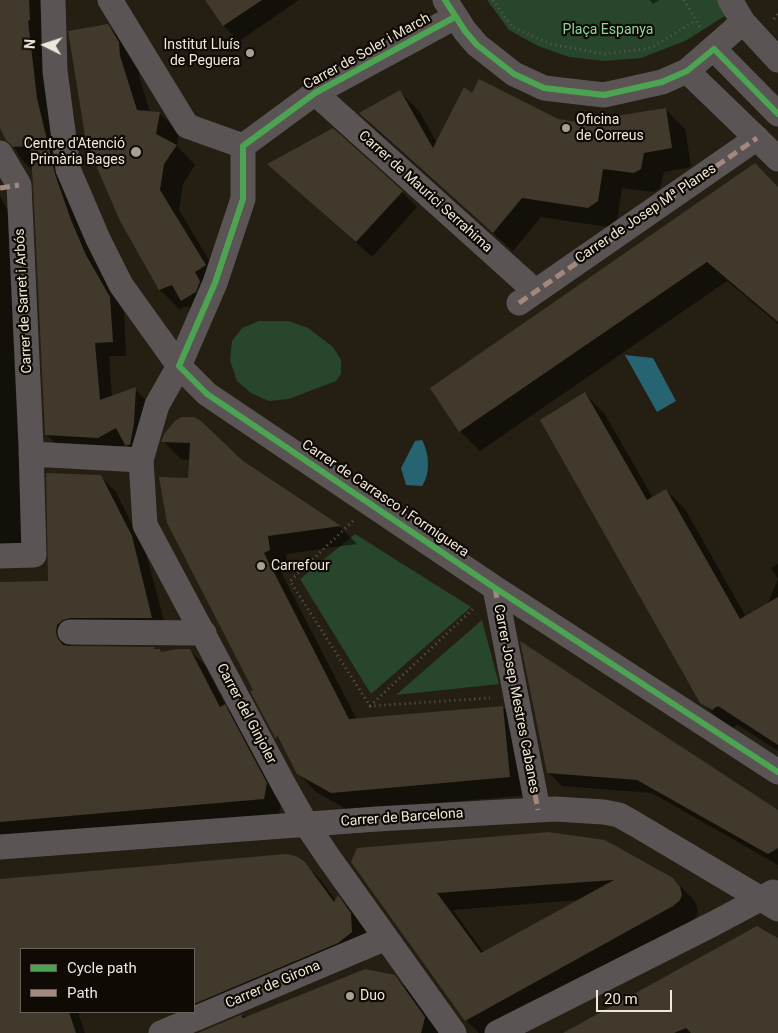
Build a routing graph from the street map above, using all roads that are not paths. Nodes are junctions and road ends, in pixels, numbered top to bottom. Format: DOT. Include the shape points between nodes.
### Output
graph roads {
  1 [pos="53,0"];
  2 [pos="110,0"];
  3 [pos="730,0"];
  4 [pos="450,8"];
  5 [pos="743,22"];
  6 [pos="714,49"];
  7 [pos="778,60"];
  8 [pos="687,71"];
  9 [pos="315,93"];
  10 [pos="778,114"];
  11 [pos="756,138"];
  12 [pos="243,146"];
  13 [pos="0,153"];
  14 [pos="778,159"];
  15 [pos="9,186"];
  16 [pos="527,297"];
  17 [pos="179,366"];
  18 [pos="31,454"];
  19 [pos="141,460"];
  20 [pos="0,556"];
  21 [pos="495,588"];
  22 [pos="70,632"];
  23 [pos="204,633"];
  24 [pos="778,772"];
  25 [pos="538,810"];
  26 [pos="306,824"];
  27 [pos="0,847"];
  28 [pos="772,899"];
  29 [pos="386,938"];
  30 [pos="161,1033"];
  31 [pos="454,1033"];
  32 [pos="497,1033"];
  1 -- 17 [label="street, Carrer de Carrasco i Formiguera" via="55,71 68,169 121,285"];
  2 -- 12 [label="street" via="188,126"];
  3 -- 5 [label="street"];
  4 -- 8 [label="street" via="477,45 514,74 544,88 604,95 662,82"];
  4 -- 9 [label="street, Carrer de Soler i March"];
  5 -- 6 [label="street"];
  5 -- 7 [label="street"];
  6 -- 8 [label="street"];
  6 -- 10 [label="street"];
  8 -- 11 [label="street"];
  9 -- 12 [label="street, Carrer de Soler i March"];
  9 -- 16 [label="street, Carrer de Maurici Serrahima"];
  11 -- 14 [label="street"];
  11 -- 16 [label="street, Carrer de Josep Mª Planes"];
  12 -- 17 [label="street" via="242,199 215,283"];
  13 -- 15 [label="street, Carrer de Sarret i Arbós"];
  15 -- 18 [label="street, Carrer de Sarret i Arbós"];
  17 -- 19 [label="street, Carrer del Ginjoler" via="157,406"];
  17 -- 21 [label="street, Carrer de Carrasco i Formiguera" via="207,394"];
  18 -- 19 [label="street"];
  18 -- 20 [label="street, Carrer de Sarret i Arbós" via="34,555"];
  19 -- 23 [label="street, Carrer del Ginjoler" via="145,525"];
  21 -- 24 [label="street, Carrer de Carrasco i Formiguera"];
  21 -- 25 [label="street, Carrer Josep Mestres Cabanes"];
  22 -- 23 [label="street"];
  23 -- 26 [label="street, Carrer del Ginjoler"];
  25 -- 26 [label="street, Carrer de Barcelona"];
  25 -- 28 [label="street, Carrer de Barcelona" via="604,812 619,816"];
  26 -- 27 [label="street, Carrer de Barcelona"];
  26 -- 29 [label="street, Carrer del Ginjoler"];
  28 -- 32 [label="street"];
  29 -- 30 [label="street, Carrer de Girona"];
  29 -- 31 [label="street, Carrer del Ginjoler"];
}
